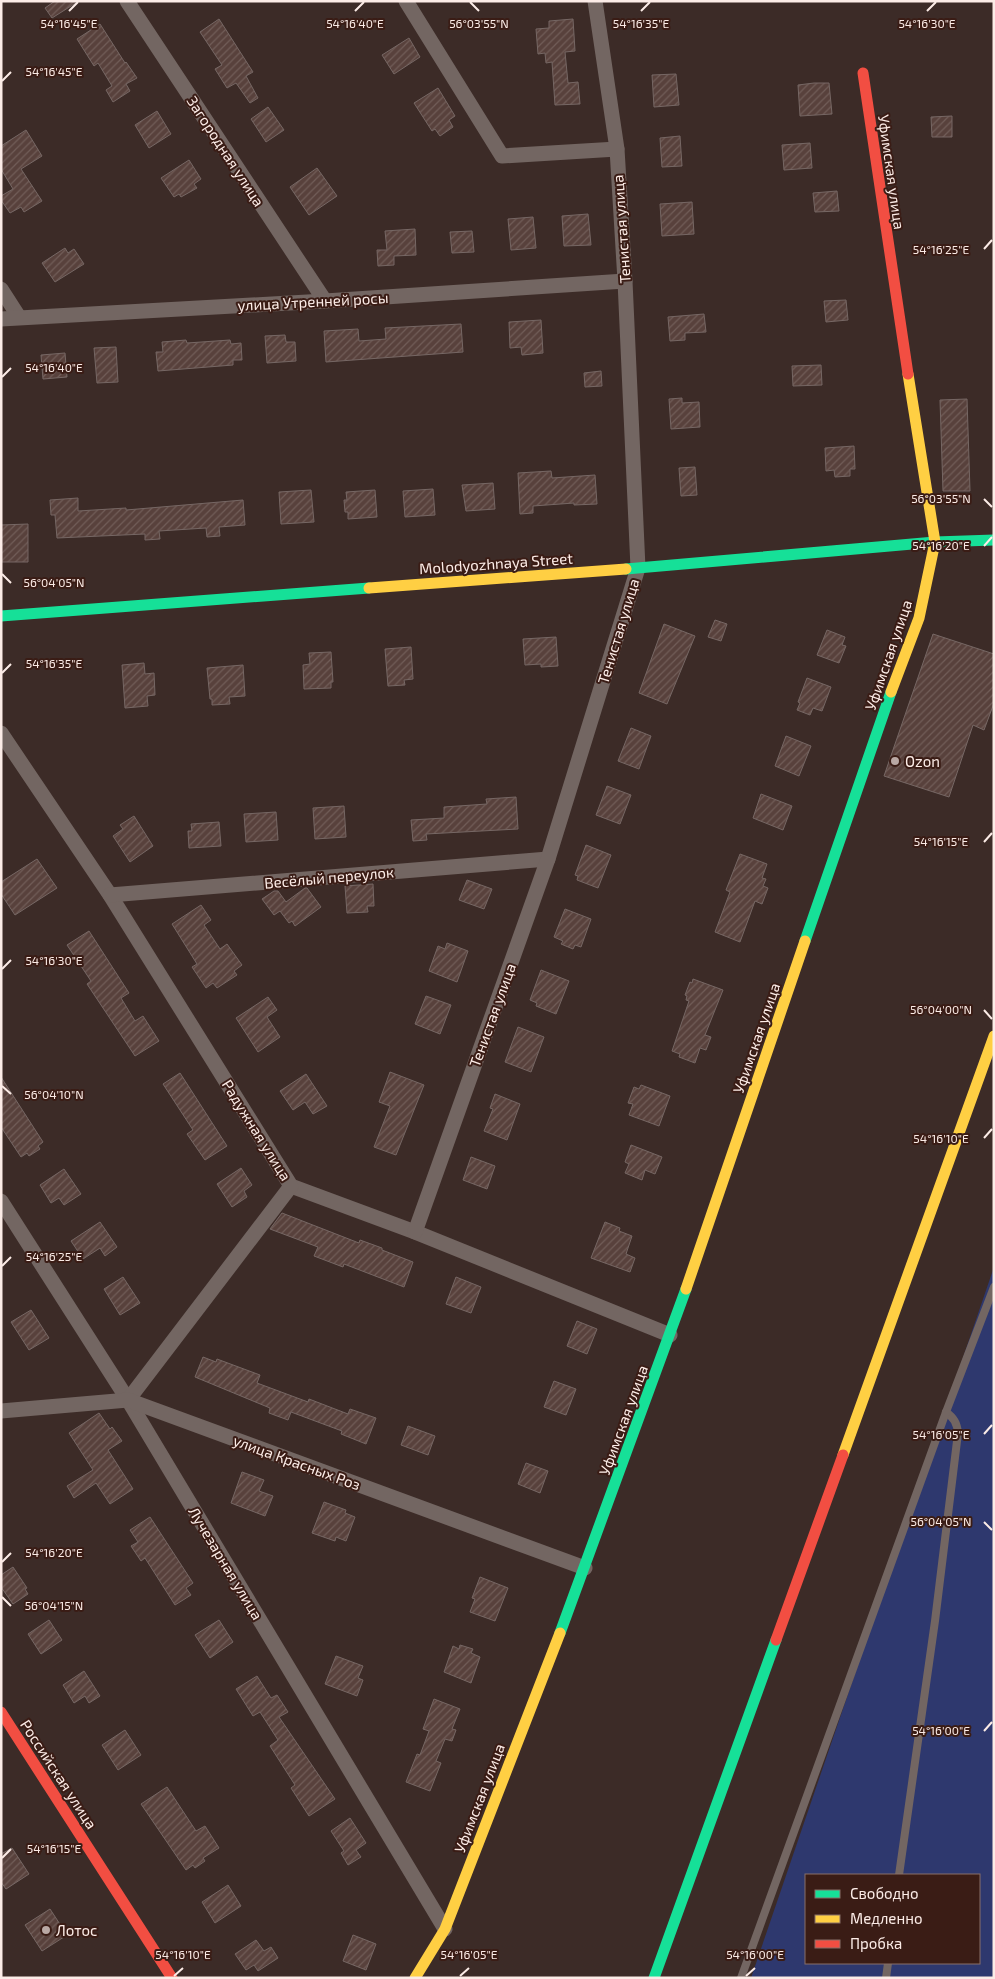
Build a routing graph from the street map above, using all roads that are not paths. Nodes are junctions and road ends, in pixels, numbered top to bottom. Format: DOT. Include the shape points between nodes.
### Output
graph roads {
  1 [pos="128,1"];
  2 [pos="406,1"];
  3 [pos="595,1"];
  4 [pos="863,73"];
  5 [pos="616,149"];
  6 [pos="625,281"];
  7 [pos="1,290"];
  8 [pos="325,301"];
  9 [pos="19,317"];
  10 [pos="1,319"];
  11 [pos="994,540"];
  12 [pos="936,542"];
  13 [pos="638,568"];
  14 [pos="1,616"];
  15 [pos="1,733"];
  16 [pos="548,860"];
  17 [pos="110,895"];
  18 [pos="994,1036"];
  19 [pos="291,1186"];
  20 [pos="1,1200"];
  21 [pos="415,1232"];
  22 [pos="994,1287"];
  23 [pos="670,1335"];
  24 [pos="128,1400"];
  25 [pos="1,1411"];
  26 [pos="946,1412"];
  27 [pos="585,1568"];
  28 [pos="1,1712"];
  29 [pos="899,1874"];
  30 [pos="445,1929"];
  31 [pos="888,1964"];
  32 [pos="172,1978"];
  33 [pos="416,1978"];
  34 [pos="654,1978"];
  35 [pos="742,1978"];
  36 [pos="886,1978"];
  1 -- 8 [label="street, Загородная улица"];
  2 -- 5 [label="street" via="502,156"];
  3 -- 5 [label="street, Тенистая улица"];
  4 -- 12 [label="street, Уфимская улица" via="893,285"];
  5 -- 6 [label="street, Тенистая улица"];
  6 -- 8 [label="street, улица Утренней росы"];
  6 -- 13 [label="street, Тенистая улица"];
  7 -- 9 [label="street"];
  8 -- 9 [label="street, улица Утренней росы"];
  9 -- 10 [label="street, улица Утренней росы"];
  11 -- 12 [label="street, Molodyozhnaya Street"];
  12 -- 13 [label="street, Molodyozhnaya Street"];
  12 -- 23 [label="street, Уфимская улица" via="919,618"];
  13 -- 14 [label="street, Molodyozhnaya Street"];
  13 -- 16 [label="street, Тенистая улица"];
  15 -- 17 [label="street, Радужная улица"];
  16 -- 17 [label="street, Весёлый переулок"];
  16 -- 21 [label="street, Тенистая улица"];
  17 -- 19 [label="street, Радужная улица"];
  18 -- 34 [label="street"];
  19 -- 21 [label="street, Радужная улица"];
  19 -- 24 [label="street"];
  20 -- 24 [label="street, Лучезарная улица"];
  21 -- 23 [label="street, Радужная улица"];
  22 -- 26 [label="lane"];
  23 -- 27 [label="street, Уфимская улица"];
  24 -- 25 [label="street, улица Красных Роз"];
  24 -- 27 [label="street, улица Красных Роз"];
  24 -- 30 [label="street, Лучезарная улица"];
  26 -- 29 [label="lane" via="957,1425 958,1433"];
  26 -- 35 [label="lane"];
  27 -- 30 [label="street, Уфимская улица"];
  28 -- 32 [label="street, Российская улица"];
  30 -- 33 [label="street, Уфимская улица"];
  31 -- 36 [label="lane"];
}
